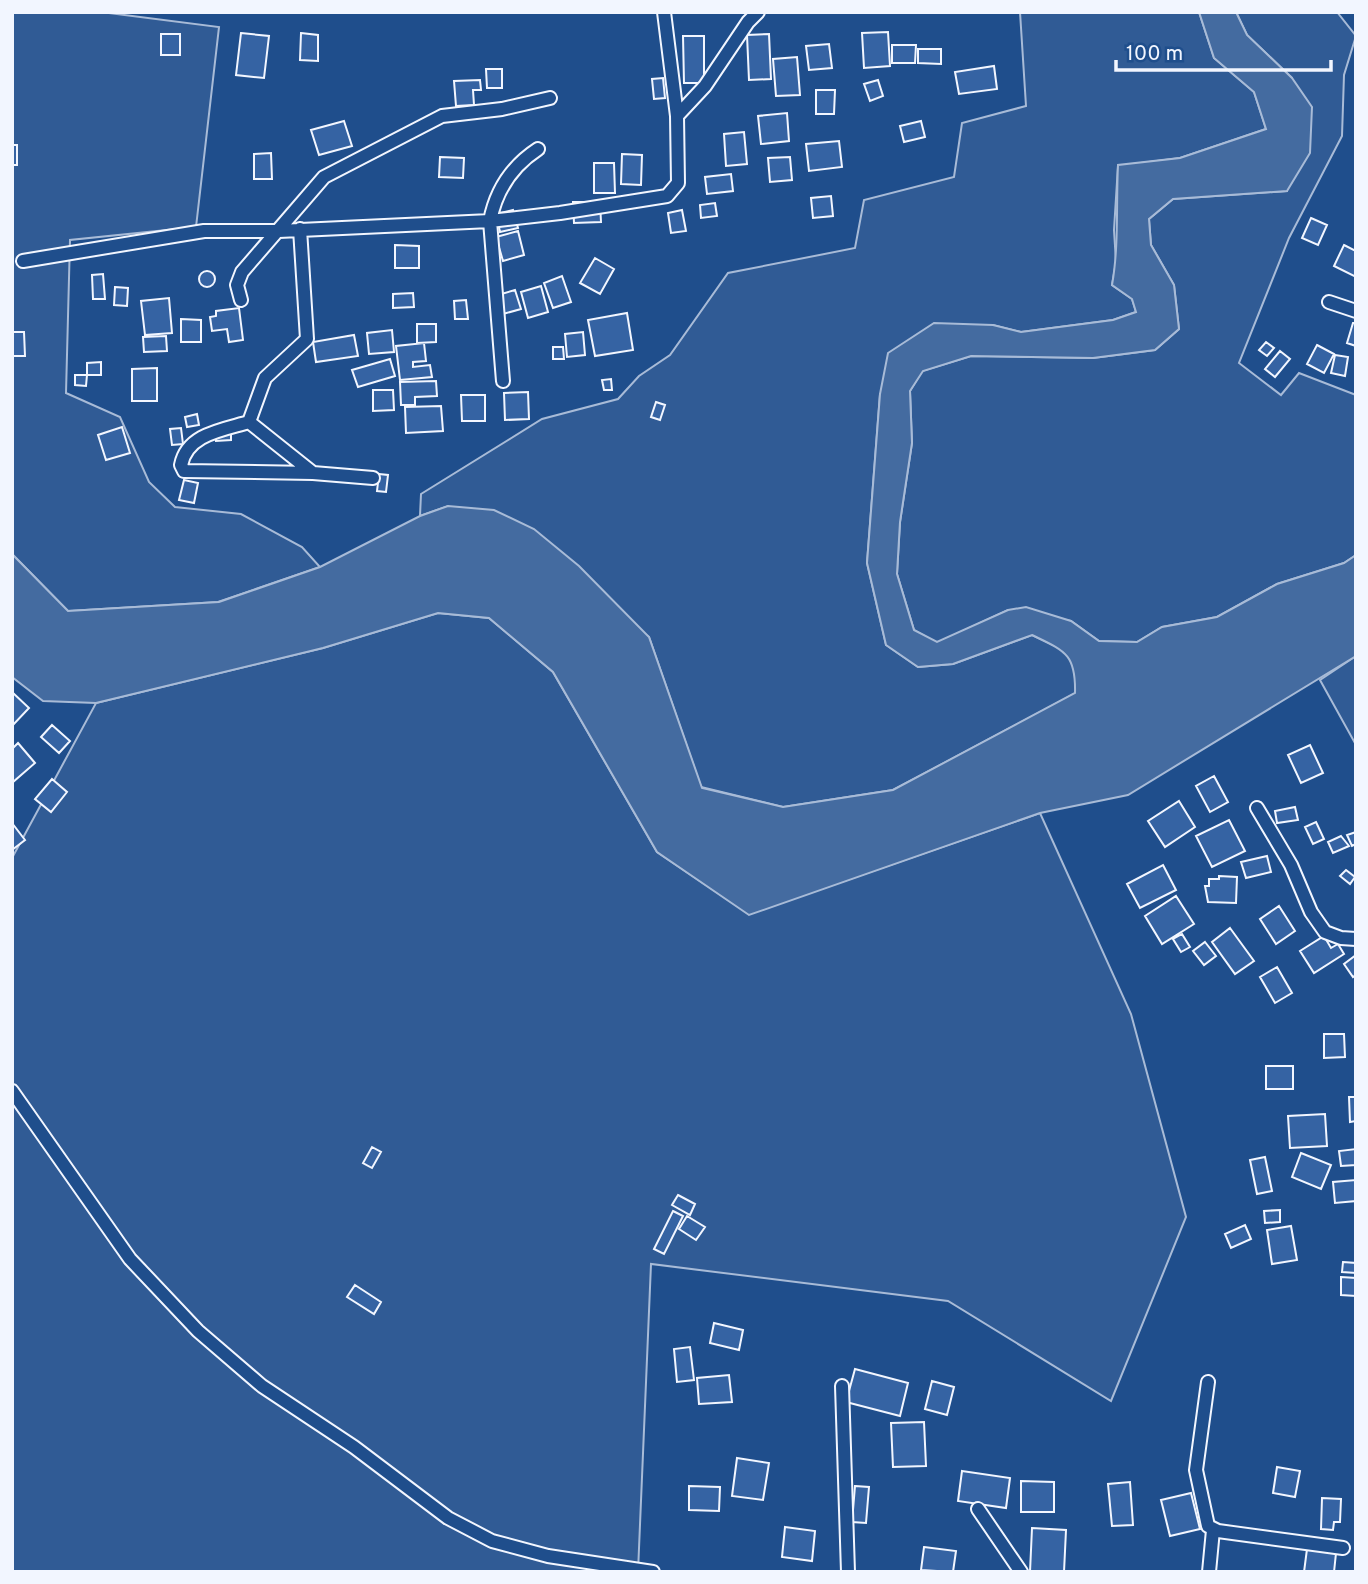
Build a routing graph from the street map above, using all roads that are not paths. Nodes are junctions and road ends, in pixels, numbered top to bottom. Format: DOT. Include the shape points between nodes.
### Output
graph roads {
  1 [pos="664,12"];
  2 [pos="758,12"];
  3 [pos="550,99"];
  4 [pos="677,116"];
  5 [pos="538,149"];
  6 [pos="490,220"];
  7 [pos="299,229"];
  8 [pos="279,231"];
  9 [pos="23,261"];
  10 [pos="241,300"];
  11 [pos="1329,302"];
  12 [pos="1356,311"];
  13 [pos="503,381"];
  14 [pos="248,422"];
  15 [pos="313,473"];
  16 [pos="373,478"];
  17 [pos="1256,808"];
  18 [pos="1356,939"];
  19 [pos="12,1091"];
  20 [pos="1208,1382"];
  21 [pos="842,1386"];
  22 [pos="978,1508"];
  23 [pos="1213,1530"];
  24 [pos="1343,1548"];
  25 [pos="653,1572"];
  26 [pos="848,1572"];
  27 [pos="1021,1572"];
  28 [pos="1209,1572"];
  1 -- 4 [label="street"];
  2 -- 4 [label="street" via="705,86"];
  3 -- 8 [label="street" via="442,116 324,177"];
  4 -- 6 [label="street" via="678,183 667,196"];
  5 -- 6 [label="street" via="513,169 494,201"];
  6 -- 7 [label="street"];
  6 -- 13 [label="street"];
  7 -- 8 [label="street"];
  7 -- 14 [label="street" via="307,339 265,378"];
  8 -- 9 [label="street" via="204,232"];
  8 -- 10 [label="street" via="242,272 237,285"];
  11 -- 12 [label="street"];
  14 -- 15 [label="street"];
  14 -- 15 [label="street" via="191,443 182,459 184,471"];
  15 -- 16 [label="street"];
  17 -- 18 [label="street" via="1325,932"];
  19 -- 25 [label="street" via="130,1259 198,1331 262,1386 448,1518 492,1541 548,1556"];
  20 -- 23 [label="street" via="1196,1469 1208,1526"];
  21 -- 26 [label="street"];
  22 -- 27 [label="street"];
  23 -- 24 [label="street"];
  23 -- 28 [label="street"];
}
